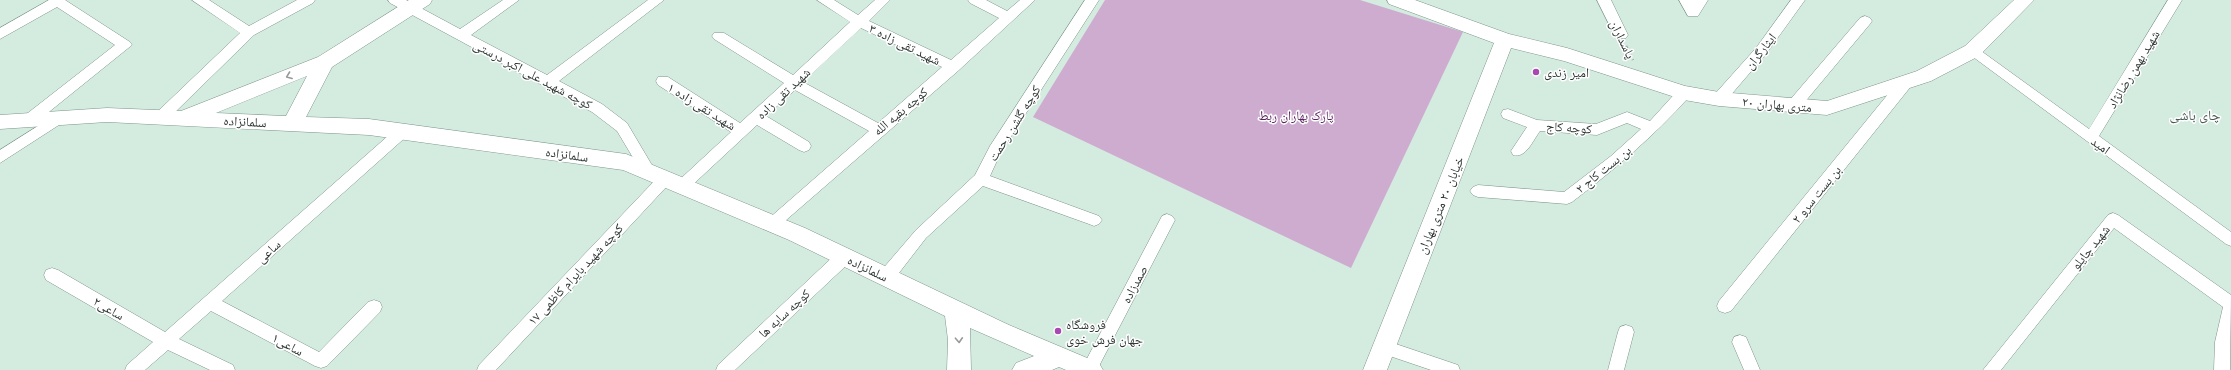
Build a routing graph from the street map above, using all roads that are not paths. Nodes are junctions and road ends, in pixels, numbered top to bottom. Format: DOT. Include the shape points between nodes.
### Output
graph roads {
  1 [pos="199,0"];
  2 [pos="308,0"];
  3 [pos="512,0"];
  4 [pos="657,0"];
  5 [pos="824,0"];
  6 [pos="883,0"];
  7 [pos="975,0"];
  8 [pos="1028,0"];
  9 [pos="1092,0"];
  10 [pos="1396,0"];
  11 [pos="1604,0"];
  12 [pos="1686,0"];
  13 [pos="1701,0"];
  14 [pos="1798,0"];
  15 [pos="2025,0"];
  16 [pos="2176,0"];
  17 [pos="409,3"];
  18 [pos="1009,17"];
  19 [pos="858,21"];
  20 [pos="1865,21"];
  21 [pos="249,32"];
  22 [pos="0,34"];
  23 [pos="1621,35"];
  24 [pos="460,36"];
  25 [pos="719,36"];
  26 [pos="1506,40"];
  27 [pos="1972,50"];
  28 [pos="325,62"];
  29 [pos="953,67"];
  30 [pos="663,81"];
  31 [pos="1907,81"];
  32 [pos="548,82"];
  33 [pos="794,83"];
  34 [pos="1684,93"];
  35 [pos="1719,99"];
  36 [pos="1794,105"];
  37 [pos="1508,114"];
  38 [pos="183,117"];
  39 [pos="756,117"];
  40 [pos="57,118"];
  41 [pos="160,118"];
  42 [pos="29,120"];
  43 [pos="0,122"];
  44 [pos="292,123"];
  45 [pos="1536,125"];
  46 [pos="1652,128"];
  47 [pos="878,129"];
  48 [pos="741,131"];
  49 [pos="402,132"];
  50 [pos="2091,138"];
  51 [pos="804,146"];
  52 [pos="1518,151"];
  53 [pos="0,157"];
  54 [pos="666,179"];
  55 [pos="981,179"];
  56 [pos="1478,190"];
  57 [pos="1094,220"];
  58 [pos="1167,220"];
  59 [pos="772,224"];
  60 [pos="2231,240"];
  61 [pos="844,257"];
  62 [pos="52,275"];
  63 [pos="886,277"];
  64 [pos="210,302"];
  65 [pos="2231,304"];
  66 [pos="1725,306"];
  67 [pos="374,307"];
  68 [pos="2231,307"];
  69 [pos="956,311"];
  70 [pos="1626,332"];
  71 [pos="166,341"];
  72 [pos="1740,342"];
  73 [pos="1384,347"];
  74 [pos="1060,357"];
  75 [pos="1090,369"];
  76 [pos="133,370"];
  77 [pos="227,370"];
  78 [pos="485,370"];
  79 [pos="724,370"];
  80 [pos="959,370"];
  81 [pos="1024,370"];
  82 [pos="1375,370"];
  83 [pos="1452,370"];
  84 [pos="1616,370"];
  85 [pos="1752,370"];
  86 [pos="1991,370"];
  87 [pos="2222,370"];
  1 -- 21 [label="street"];
  2 -- 21 [label="street"];
  3 -- 24 [label="street"];
  4 -- 32 [label="street"];
  5 -- 19 [label="street, شهید تقی زاده ۳"];
  6 -- 19 [label="street, شهید تقی زاده"];
  7 -- 18 [label="street"];
  8 -- 18 [label="street, کوچه بقیه الله"];
  9 -- 55 [label="street, کوچه گلشن رحمت" via="995,150"];
  10 -- 26 [label="street, ۲۰ متری بهاران"];
  11 -- 23 [label="street, پاسداران"];
  12 -- 13 [label="street" via="1693,12"];
  14 -- 35 [label="street, ایثارگران" via="1761,51"];
  15 -- 27 [label="street, ۲۰ متری بهاران"];
  16 -- 50 [label="street, شهید بهمن رضانژاد"];
  17 -- 24 [label="street, کوچه شهید علی اکبر درستی"];
  17 -- 28 [label="street"];
  18 -- 29 [label="street, کوچه بقیه الله"];
  19 -- 29 [label="street, شهید تقی زاده ۳"];
  19 -- 33 [label="street, شهید تقی زاده"];
  20 -- 36 [label="street"];
  21 -- 41 [label="street"];
  22 -- 42 [label="street" via="57,1 125,45"];
  24 -- 32 [label="street, کوچه شهید علی اکبر درستی"];
  25 -- 33 [label="street"];
  26 -- 34 [label="street, ۲۰ متری بهاران" via="1567,55"];
  26 -- 73 [label="street, خیابان ۲۰ متری بهاران"];
  27 -- 31 [label="street, ۲۰ متری بهاران" via="1924,76"];
  27 -- 50 [label="street, امید"];
  28 -- 38 [label="street, one-way"];
  28 -- 44 [label="street"];
  29 -- 47 [label="street, کوچه بقیه الله"];
  30 -- 48 [label="street, شهید تقی زاده ۱"];
  31 -- 36 [label="street, ۲۰ متری بهاران" via="1827,108"];
  31 -- 66 [label="street, بن بست سرو ۲"];
  32 -- 54 [label="street, کوچه شهید علی اکبر درستی" via="597,108 622,127"];
  33 -- 39 [label="street, شهید تقی زاده"];
  33 -- 47 [label="street"];
  34 -- 35 [label="street, ۲۰ متری بهاران"];
  34 -- 46 [label="street"];
  35 -- 36 [label="street, ۲۰ متری بهاران"];
  37 -- 45 [label="street, کوچه کاج"];
  38 -- 41 [label="street, سلمانزاده"];
  38 -- 44 [label="street, سلمانزاده"];
  39 -- 48 [label="street, شهید تقی زاده"];
  39 -- 51 [label="street"];
  40 -- 41 [label="street, سلمانزاده" via="107,115"];
  40 -- 42 [label="street, سلمانزاده"];
  40 -- 53 [label="street"];
  42 -- 43 [label="street, سلمانزاده"];
  44 -- 49 [label="street, سلمانزاده" via="369,127"];
  45 -- 46 [label="street, کوچه کاج" via="1597,130 1627,117"];
  45 -- 52 [label="street"];
  46 -- 56 [label="street, بن بست کاج ۲" via="1567,198"];
  47 -- 59 [label="street, کوچه بقیه الله"];
  48 -- 54 [label="street, شهید تقی زاده"];
  49 -- 54 [label="street, سلمانزاده" via="626,162"];
  49 -- 64 [label="street, ساعی"];
  50 -- 60 [label="street, امید"];
  54 -- 59 [label="street, سلمانزاده"];
  54 -- 78 [label="street, کوچه شهید بایرام کاظمی ۱۷"];
  55 -- 57 [label="street"];
  55 -- 63 [label="street, کوچه گلشن رحمت" via="921,234"];
  58 -- 75 [label="street, صمدزاده"];
  59 -- 61 [label="street, سلمانزاده"];
  61 -- 63 [label="street, سلمانزاده"];
  61 -- 79 [label="street, کوچه سایه ها"];
  62 -- 71 [label="street, ساعی۲"];
  63 -- 69 [label="street, سلمانزاده"];
  64 -- 67 [label="street, ساعی۱" via="321,361"];
  64 -- 71 [label="street, ساعی"];
  65 -- 86 [label="street, شهید چایلو" via="2113,219"];
  68 -- 87 [label="street" via="2223,342"];
  69 -- 74 [label="street, سلمانزاده"];
  69 -- 80 [label="street, one-way" via="960,340"];
  70 -- 84 [label="street"];
  71 -- 76 [label="street, ساعی"];
  71 -- 77 [label="street, ساعی۲"];
  72 -- 85 [label="street"];
  73 -- 82 [label="street, خیابان ۲۰ متری بهاران"];
  73 -- 83 [label="street"];
  74 -- 75 [label="street, سلمانزاده"];
  74 -- 81 [label="street"];
}
